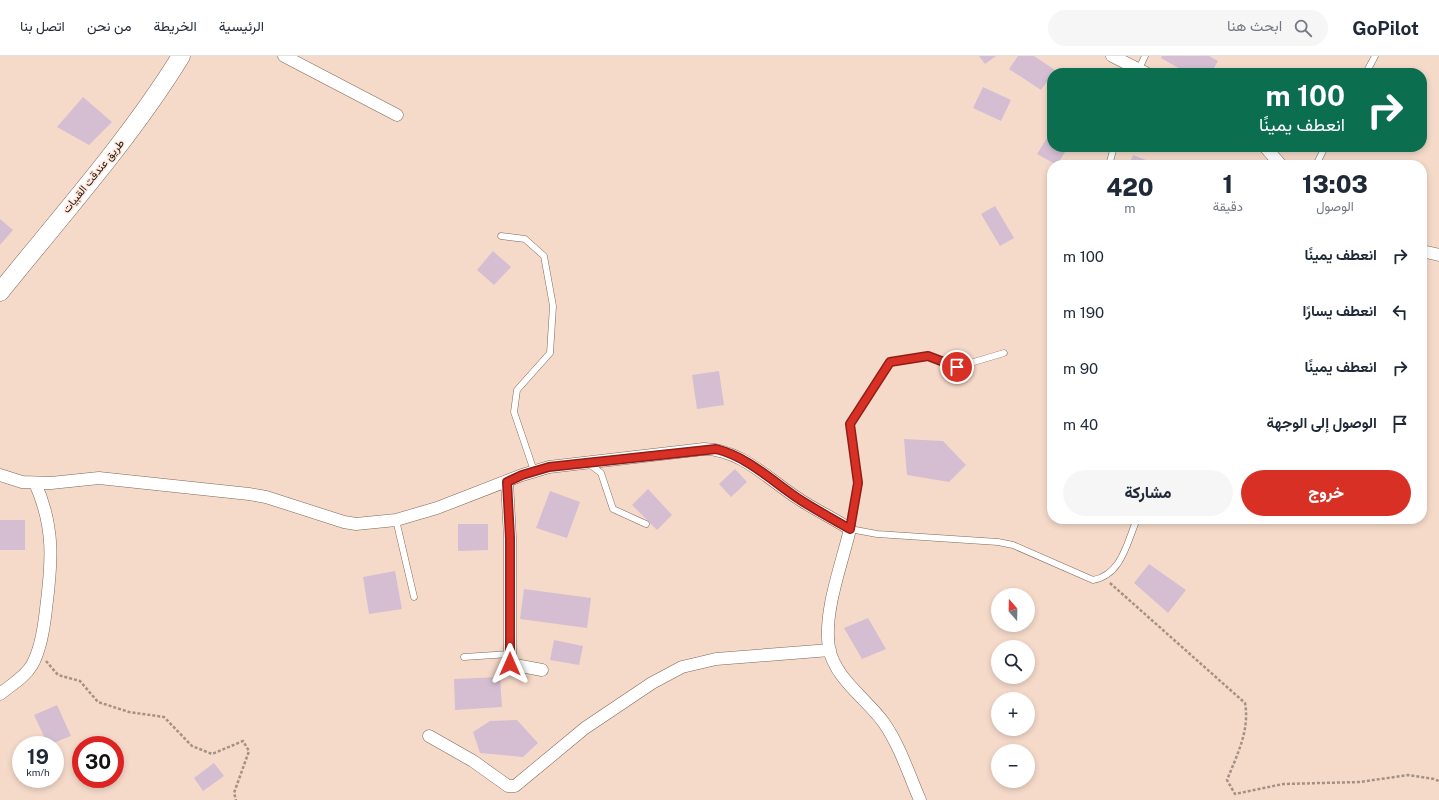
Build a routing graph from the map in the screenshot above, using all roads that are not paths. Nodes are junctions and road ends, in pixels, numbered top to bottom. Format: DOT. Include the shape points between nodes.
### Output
graph roads {
  1 [pos="181,56"];
  2 [pos="284,56"];
  3 [pos="1112,56"];
  4 [pos="1144,56"];
  5 [pos="1375,56"];
  6 [pos="1134,68"];
  7 [pos="1142,68"];
  8 [pos="1369,68"];
  9 [pos="397,115"];
  10 [pos="1269,152"];
  11 [pos="1277,160"];
  12 [pos="501,236"];
  13 [pos="1427,252"];
  14 [pos="1439,255"];
  15 [pos="0,292"];
  16 [pos="1004,353"];
  17 [pos="589,464"];
  18 [pos="534,471"];
  19 [pos="0,475"];
  20 [pos="507,482"];
  21 [pos="35,483"];
  22 [pos="396,520"];
  23 [pos="646,524"];
  24 [pos="1135,524"];
  25 [pos="850,529"];
  26 [pos="414,597"];
  27 [pos="830,650"];
  28 [pos="510,654"];
  29 [pos="464,657"];
  30 [pos="542,670"];
  31 [pos="0,694"];
  32 [pos="429,736"];
  33 [pos="920,800"];
  1 -- 15 [label="main road, طريق عندقت القبيات" via="132,126"];
  2 -- 9 [label="street"];
  3 -- 6 [label="street"];
  4 -- 7 [label="lane"];
  5 -- 8 [label="lane"];
  10 -- 11 [label="street"];
  12 -- 18 [label="lane" via="525,239 544,256 553,306 550,353 517,390 514,412"];
  13 -- 14 [label="street"];
  16 -- 25 [label="lane" via="957,367 928,356 890,362 850,424 858,483"];
  17 -- 18 [label="street" via="549,467"];
  17 -- 23 [label="lane" via="601,473 613,509"];
  17 -- 25 [label="street" via="716,449 740,458 802,501"];
  18 -- 20 [label="street"];
  19 -- 21 [label="street" via="12,480"];
  20 -- 22 [label="street"];
  20 -- 28 [label="street" via="510,538"];
  21 -- 22 [label="street" via="88,478 112,479 260,496 356,524"];
  21 -- 31 [label="street" via="47,518 51,555 45,617 38,652 31,666 22,678"];
  22 -- 26 [label="lane"];
  24 -- 25 [label="lane" via="1114,570 1104,577 1093,580 1029,551 998,542 877,534"];
  25 -- 27 [label="street" via="829,622"];
  27 -- 32 [label="street" via="716,658 682,667 652,683 585,728 515,786 508,786 483,767"];
  27 -- 33 [label="street" via="845,678 876,713 892,736"];
  28 -- 29 [label="lane"];
  28 -- 30 [label="street" via="510,664"];
}
